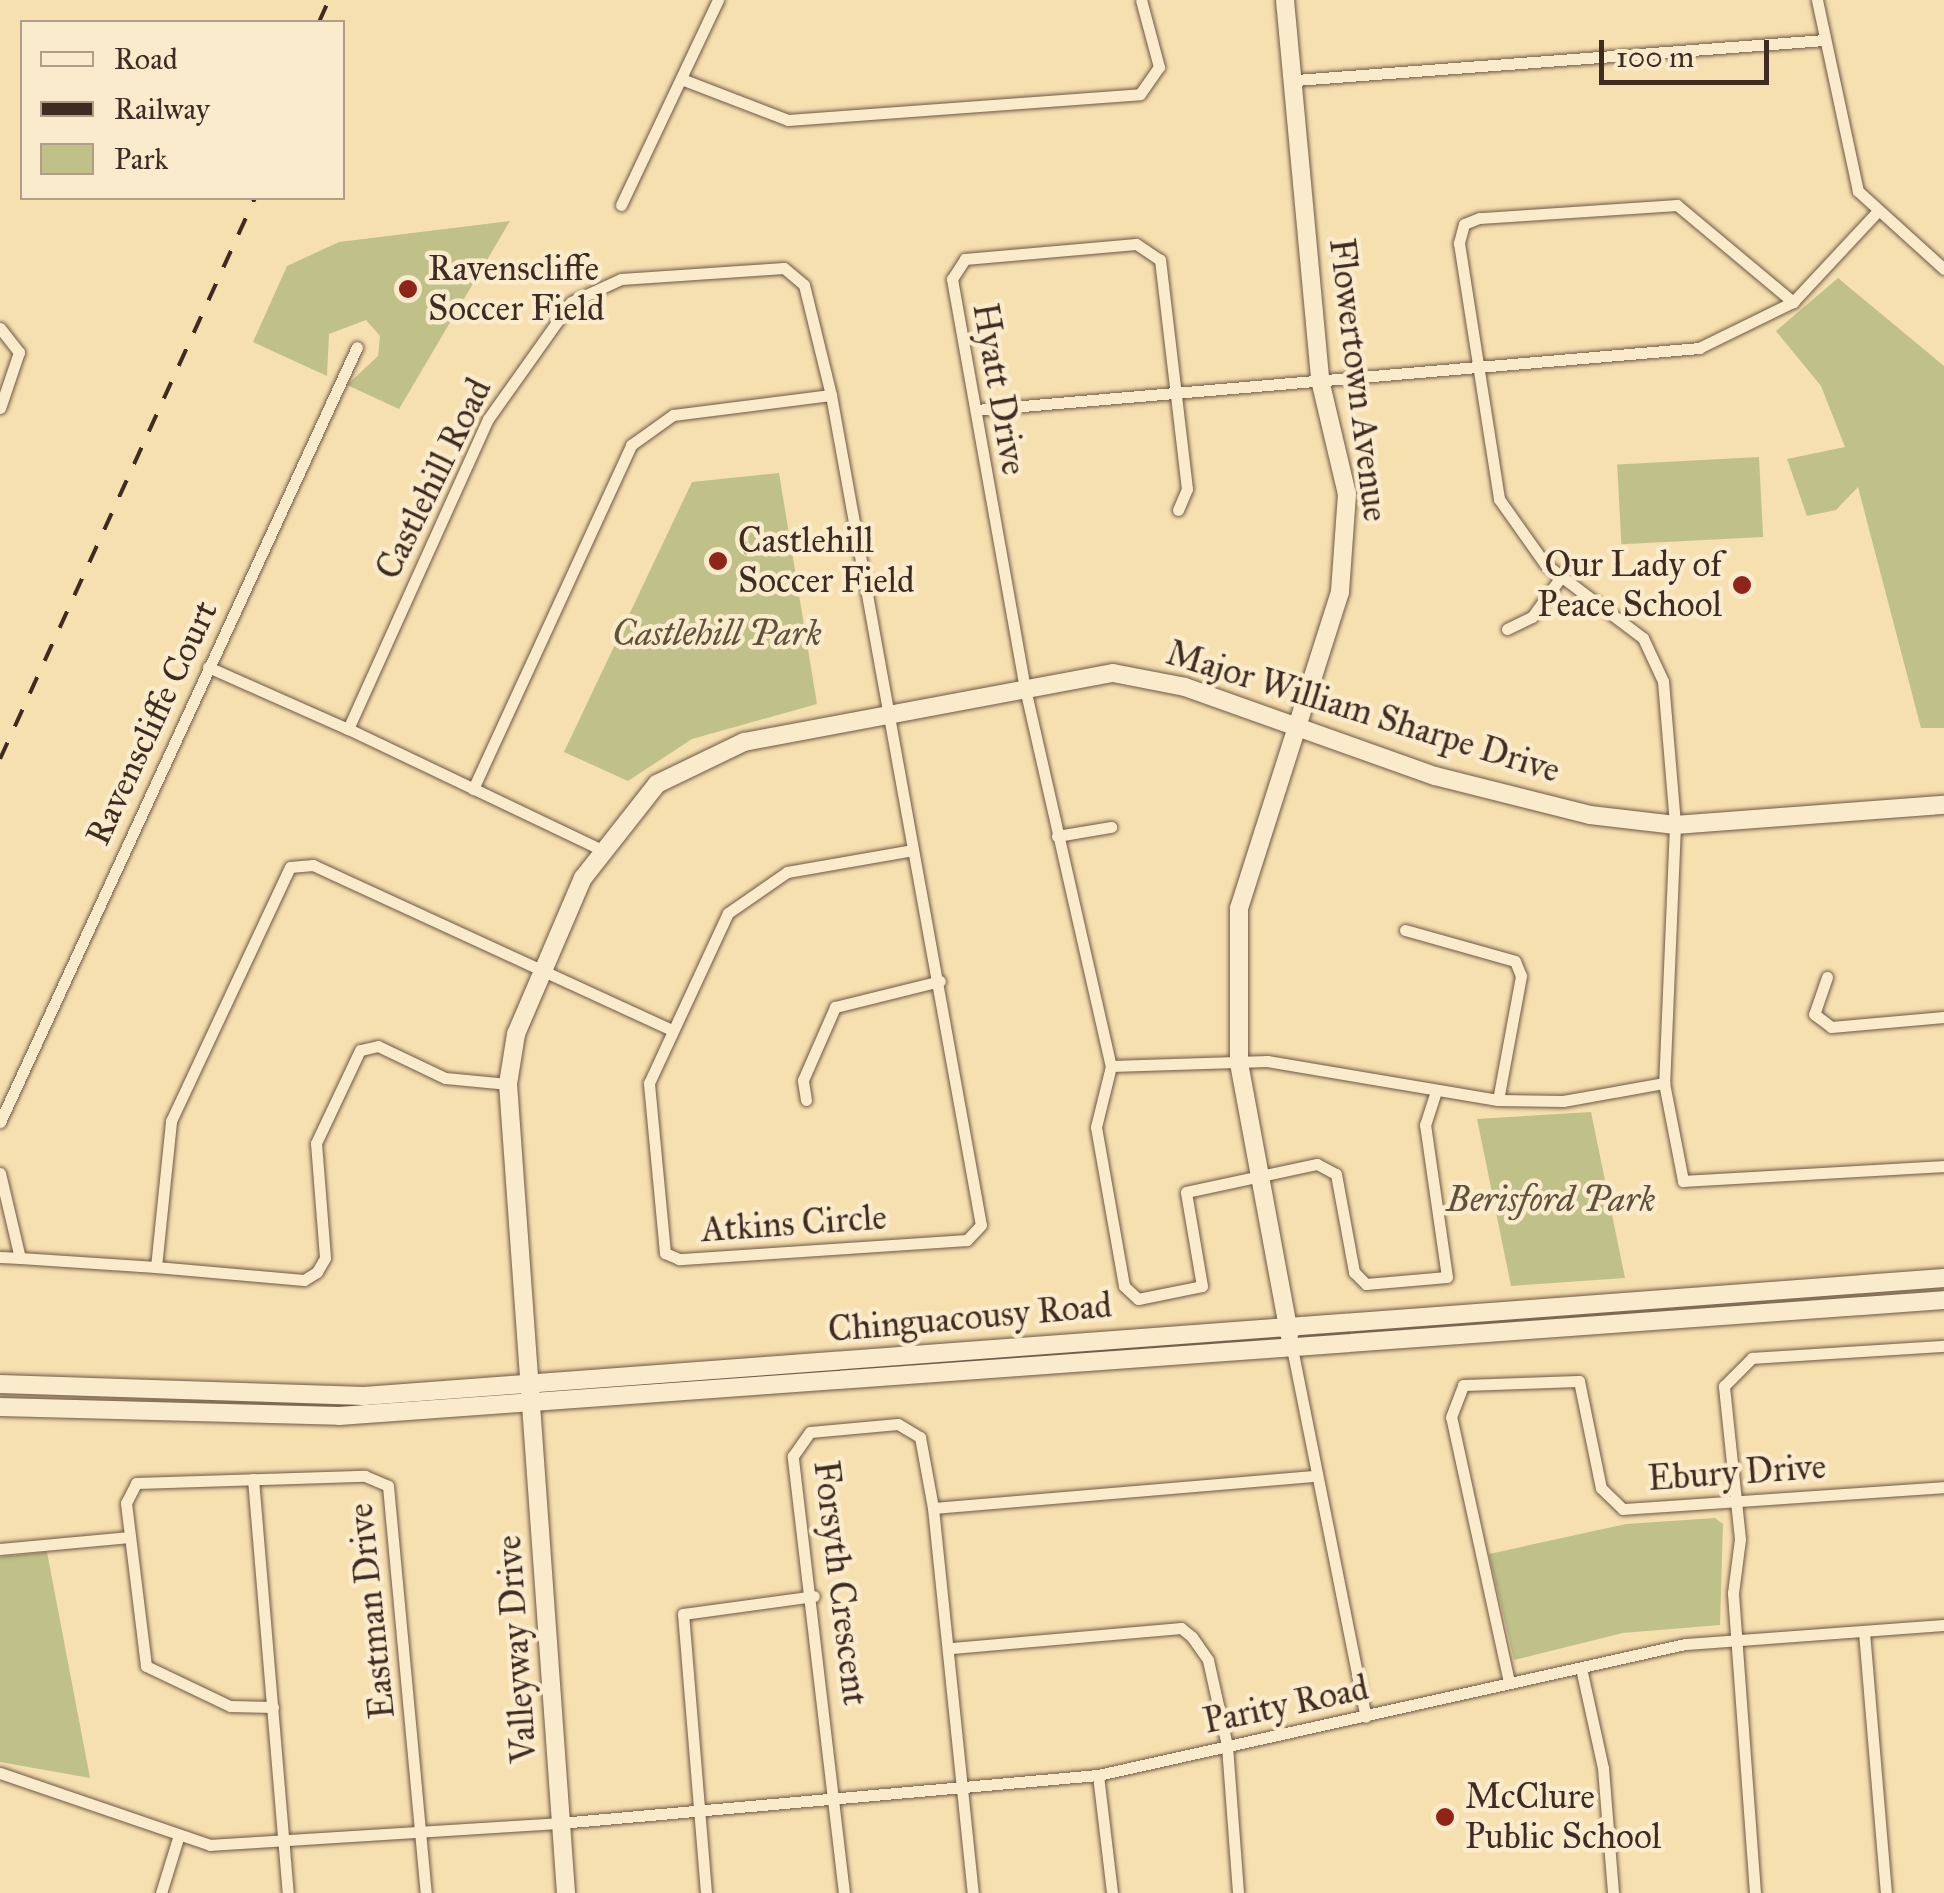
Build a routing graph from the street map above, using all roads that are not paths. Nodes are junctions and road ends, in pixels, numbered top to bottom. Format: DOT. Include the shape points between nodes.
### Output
graph roads {
  1 [pos="718,0"];
  2 [pos="1141,0"];
  3 [pos="1285,0"];
  4 [pos="1817,0"];
  5 [pos="1824,40"];
  6 [pos="684,80"];
  7 [pos="1296,80"];
  8 [pos="622,204"];
  9 [pos="1877,212"];
  10 [pos="1944,270"];
  11 [pos="1793,302"];
  12 [pos="0,328"];
  13 [pos="357,347"];
  14 [pos="1475,368"];
  15 [pos="1320,380"];
  16 [pos="1170,393"];
  17 [pos="832,395"];
  18 [pos="0,408"];
  19 [pos="976,410"];
  20 [pos="1178,510"];
  21 [pos="1561,576"];
  22 [pos="1507,629"];
  23 [pos="208,667"];
  24 [pos="1024,684"];
  25 [pos="888,712"];
  26 [pos="1294,726"];
  27 [pos="348,730"];
  28 [pos="473,789"];
  29 [pos="1944,805"];
  30 [pos="1676,825"];
  31 [pos="1111,827"];
  32 [pos="1056,836"];
  33 [pos="600,849"];
  34 [pos="913,850"];
  35 [pos="1405,930"];
  36 [pos="541,969"];
  37 [pos="1827,977"];
  38 [pos="940,980"];
  39 [pos="1944,1018"];
  40 [pos="670,1029"];
  41 [pos="1239,1063"];
  42 [pos="1111,1066"];
  43 [pos="1664,1082"];
  44 [pos="508,1084"];
  45 [pos="1436,1092"];
  46 [pos="806,1100"];
  47 [pos="1498,1100"];
  48 [pos="0,1122"];
  49 [pos="1944,1166"];
  50 [pos="0,1174"];
  51 [pos="1256,1175"];
  52 [pos="0,1257"];
  53 [pos="20,1258"];
  54 [pos="156,1267"];
  55 [pos="1944,1278"];
  56 [pos="1944,1300"];
  57 [pos="1287,1326"];
  58 [pos="1944,1346"];
  59 [pos="1292,1348"];
  60 [pos="0,1384"];
  61 [pos="534,1393"];
  62 [pos="0,1407"];
  63 [pos="1311,1476"];
  64 [pos="253,1478"];
  65 [pos="1944,1487"];
  66 [pos="1736,1499"];
  67 [pos="934,1508"];
  68 [pos="129,1537"];
  69 [pos="0,1550"];
  70 [pos="814,1596"];
  71 [pos="1944,1625"];
  72 [pos="1864,1632"];
  73 [pos="1736,1641"];
  74 [pos="952,1648"];
  75 [pos="1581,1668"];
  76 [pos="1509,1682"];
  77 [pos="273,1707"];
  78 [pos="1366,1717"];
  79 [pos="1227,1746"];
  80 [pos="0,1773"];
  81 [pos="1098,1776"];
  82 [pos="964,1788"];
  83 [pos="837,1799"];
  84 [pos="700,1811"];
  85 [pos="560,1823"];
  86 [pos="422,1831"];
  87 [pos="179,1835"];
  88 [pos="283,1842"];
  89 [pos="162,1893"];
  90 [pos="288,1893"];
  91 [pos="426,1893"];
  92 [pos="566,1893"];
  93 [pos="706,1893"];
  94 [pos="844,1893"];
  95 [pos="973,1893"];
  96 [pos="1112,1893"];
  97 [pos="1238,1893"];
  98 [pos="1612,1893"];
  99 [pos="1755,1893"];
  100 [pos="1886,1893"];
  1 -- 6 [label="street"];
  2 -- 6 [label="street" via="1158,67 1140,94 788,120"];
  3 -- 7 [label="main road, Flowertown Avenue"];
  4 -- 5 [label="street"];
  5 -- 7 [label="street"];
  5 -- 9 [label="street" via="1854,179"];
  6 -- 8 [label="street"];
  7 -- 15 [label="main road, Flowertown Avenue"];
  9 -- 10 [label="street"];
  9 -- 11 [label="street"];
  11 -- 14 [label="street" via="1699,348"];
  11 -- 14 [label="street" via="1677,205 1478,218 1464,224 1459,243"];
  12 -- 18 [label="street" via="19,352"];
  13 -- 23 [label="street, Ravenscliffe Court"];
  14 -- 15 [label="street"];
  14 -- 21 [label="street" via="1499,499 1515,531"];
  15 -- 16 [label="street"];
  15 -- 26 [label="main road, Flowertown Avenue" via="1347,494 1346,545"];
  16 -- 19 [label="street"];
  16 -- 19 [label="street, Hyatt Drive" via="1160,260 1150,249 965,259 952,279"];
  16 -- 20 [label="street" via="1187,489"];
  17 -- 25 [label="street, Castlehill Road"];
  17 -- 27 [label="street, Castlehill Road" via="804,286 784,268 597,283 542,334 488,420"];
  17 -- 28 [label="street" via="673,415 631,445"];
  19 -- 24 [label="street, Hyatt Drive"];
  21 -- 22 [label="street" via="1532,617"];
  21 -- 30 [label="street" via="1629,624 1654,656 1668,704"];
  23 -- 27 [label="street"];
  23 -- 48 [label="street, Ravenscliffe Court"];
  24 -- 25 [label="main road, Major William Sharpe Drive"];
  24 -- 26 [label="main road, Major William Sharpe Drive" via="1142,676"];
  24 -- 32 [label="street, Hyatt Drive"];
  25 -- 33 [label="main road, Major William Sharpe Drive" via="692,762 657,784"];
  25 -- 34 [label="street, Atkins Circle"];
  26 -- 30 [label="main road, Major William Sharpe Drive" via="1512,798"];
  26 -- 41 [label="main road, Flowertown Avenue" via="1239,908"];
  27 -- 28 [label="street"];
  28 -- 33 [label="street"];
  29 -- 30 [label="main road, Major William Sharpe Drive"];
  30 -- 43 [label="street"];
  31 -- 32 [label="street"];
  32 -- 42 [label="street, Hyatt Drive"];
  33 -- 36 [label="main road, Major William Sharpe Drive"];
  34 -- 38 [label="street, Atkins Circle"];
  34 -- 40 [label="street, Atkins Circle" via="788,872 748,891 728,913"];
  35 -- 47 [label="street" via="1515,961 1521,976"];
  36 -- 40 [label="street"];
  36 -- 44 [label="main road, Major William Sharpe Drive"];
  36 -- 54 [label="street" via="312,864 290,867 171,1121"];
  37 -- 39 [label="street" via="1814,1014 1831,1027"];
  38 -- 40 [label="street, Atkins Circle" via="982,1209 967,1240 679,1259 665,1253 656,1239 649,1083"];
  38 -- 46 [label="street" via="835,1007 804,1080"];
  41 -- 42 [label="street"];
  41 -- 45 [label="street"];
  41 -- 51 [label="main road, Flowertown Avenue"];
  42 -- 51 [label="street" via="1096,1127 1124,1286 1138,1299 1202,1286 1186,1192"];
  43 -- 47 [label="street" via="1563,1101"];
  43 -- 49 [label="street" via="1679,1170 1696,1185"];
  44 -- 54 [label="street" via="445,1078 378,1046 360,1050 316,1143 325,1258 318,1272 304,1280"];
  44 -- 61 [label="main road, Major William Sharpe Drive"];
  45 -- 47 [label="street"];
  45 -- 51 [label="street" via="1425,1125 1446,1276 1366,1284 1354,1272 1336,1174 1317,1164"];
  50 -- 53 [label="street"];
  51 -- 57 [label="main road, Flowertown Avenue"];
  52 -- 53 [label="street"];
  53 -- 54 [label="street"];
  55 -- 57 [label="main road, Chinguacousy Road"];
  56 -- 59 [label="main road, Chinguacousy Road"];
  57 -- 59 [label="main road, Flowertown Avenue"];
  57 -- 61 [label="main road, Chinguacousy Road"];
  58 -- 66 [label="street" via="1740,1364 1724,1386"];
  59 -- 61 [label="main road, Chinguacousy Road"];
  59 -- 63 [label="street"];
  60 -- 61 [label="main road, Chinguacousy Road" via="335,1396"];
  61 -- 62 [label="main road, Chinguacousy Road" via="339,1416"];
  61 -- 85 [label="main road, Valleyway Drive"];
  63 -- 67 [label="street"];
  63 -- 78 [label="street"];
  64 -- 68 [label="street, Eastman Drive" via="136,1483 127,1496"];
  64 -- 77 [label="street"];
  64 -- 86 [label="street, Eastman Drive" via="373,1476 388,1486"];
  65 -- 66 [label="street, Ebury Drive"];
  66 -- 73 [label="street"];
  66 -- 76 [label="street, Ebury Drive" via="1616,1507 1601,1488 1579,1381 1463,1385 1451,1417"];
  67 -- 70 [label="street, Forsyth Crescent" via="912,1426 804,1434 793,1456"];
  67 -- 74 [label="street, Forsyth Crescent"];
  68 -- 69 [label="street"];
  68 -- 77 [label="street, Eastman Drive" via="146,1666 230,1706"];
  70 -- 83 [label="street, Forsyth Crescent"];
  70 -- 84 [label="street" via="683,1614"];
  71 -- 72 [label="street, Parity Road"];
  72 -- 73 [label="street, Parity Road"];
  72 -- 100 [label="street"];
  73 -- 75 [label="street, Parity Road"];
  73 -- 99 [label="street"];
  74 -- 79 [label="street" via="1181,1628 1208,1660"];
  74 -- 82 [label="street, Forsyth Crescent"];
  75 -- 76 [label="street, Parity Road"];
  75 -- 98 [label="street" via="1602,1768"];
  76 -- 78 [label="street, Parity Road"];
  77 -- 88 [label="street"];
  78 -- 79 [label="street, Parity Road"];
  79 -- 81 [label="street, Parity Road"];
  79 -- 97 [label="street"];
  80 -- 87 [label="street, Parity Road" via="78,1792"];
  81 -- 82 [label="street, Parity Road"];
  81 -- 96 [label="street"];
  82 -- 83 [label="street, Parity Road"];
  82 -- 95 [label="street, Forsyth Crescent"];
  83 -- 84 [label="street, Parity Road"];
  83 -- 94 [label="street, Forsyth Crescent"];
  84 -- 85 [label="street, Parity Road"];
  84 -- 93 [label="street"];
  85 -- 86 [label="street, Parity Road"];
  85 -- 92 [label="main road, Valleyway Drive"];
  86 -- 88 [label="street, Parity Road"];
  86 -- 91 [label="street"];
  87 -- 88 [label="street, Parity Road" via="210,1845"];
  87 -- 89 [label="street"];
  88 -- 90 [label="street"];
}
